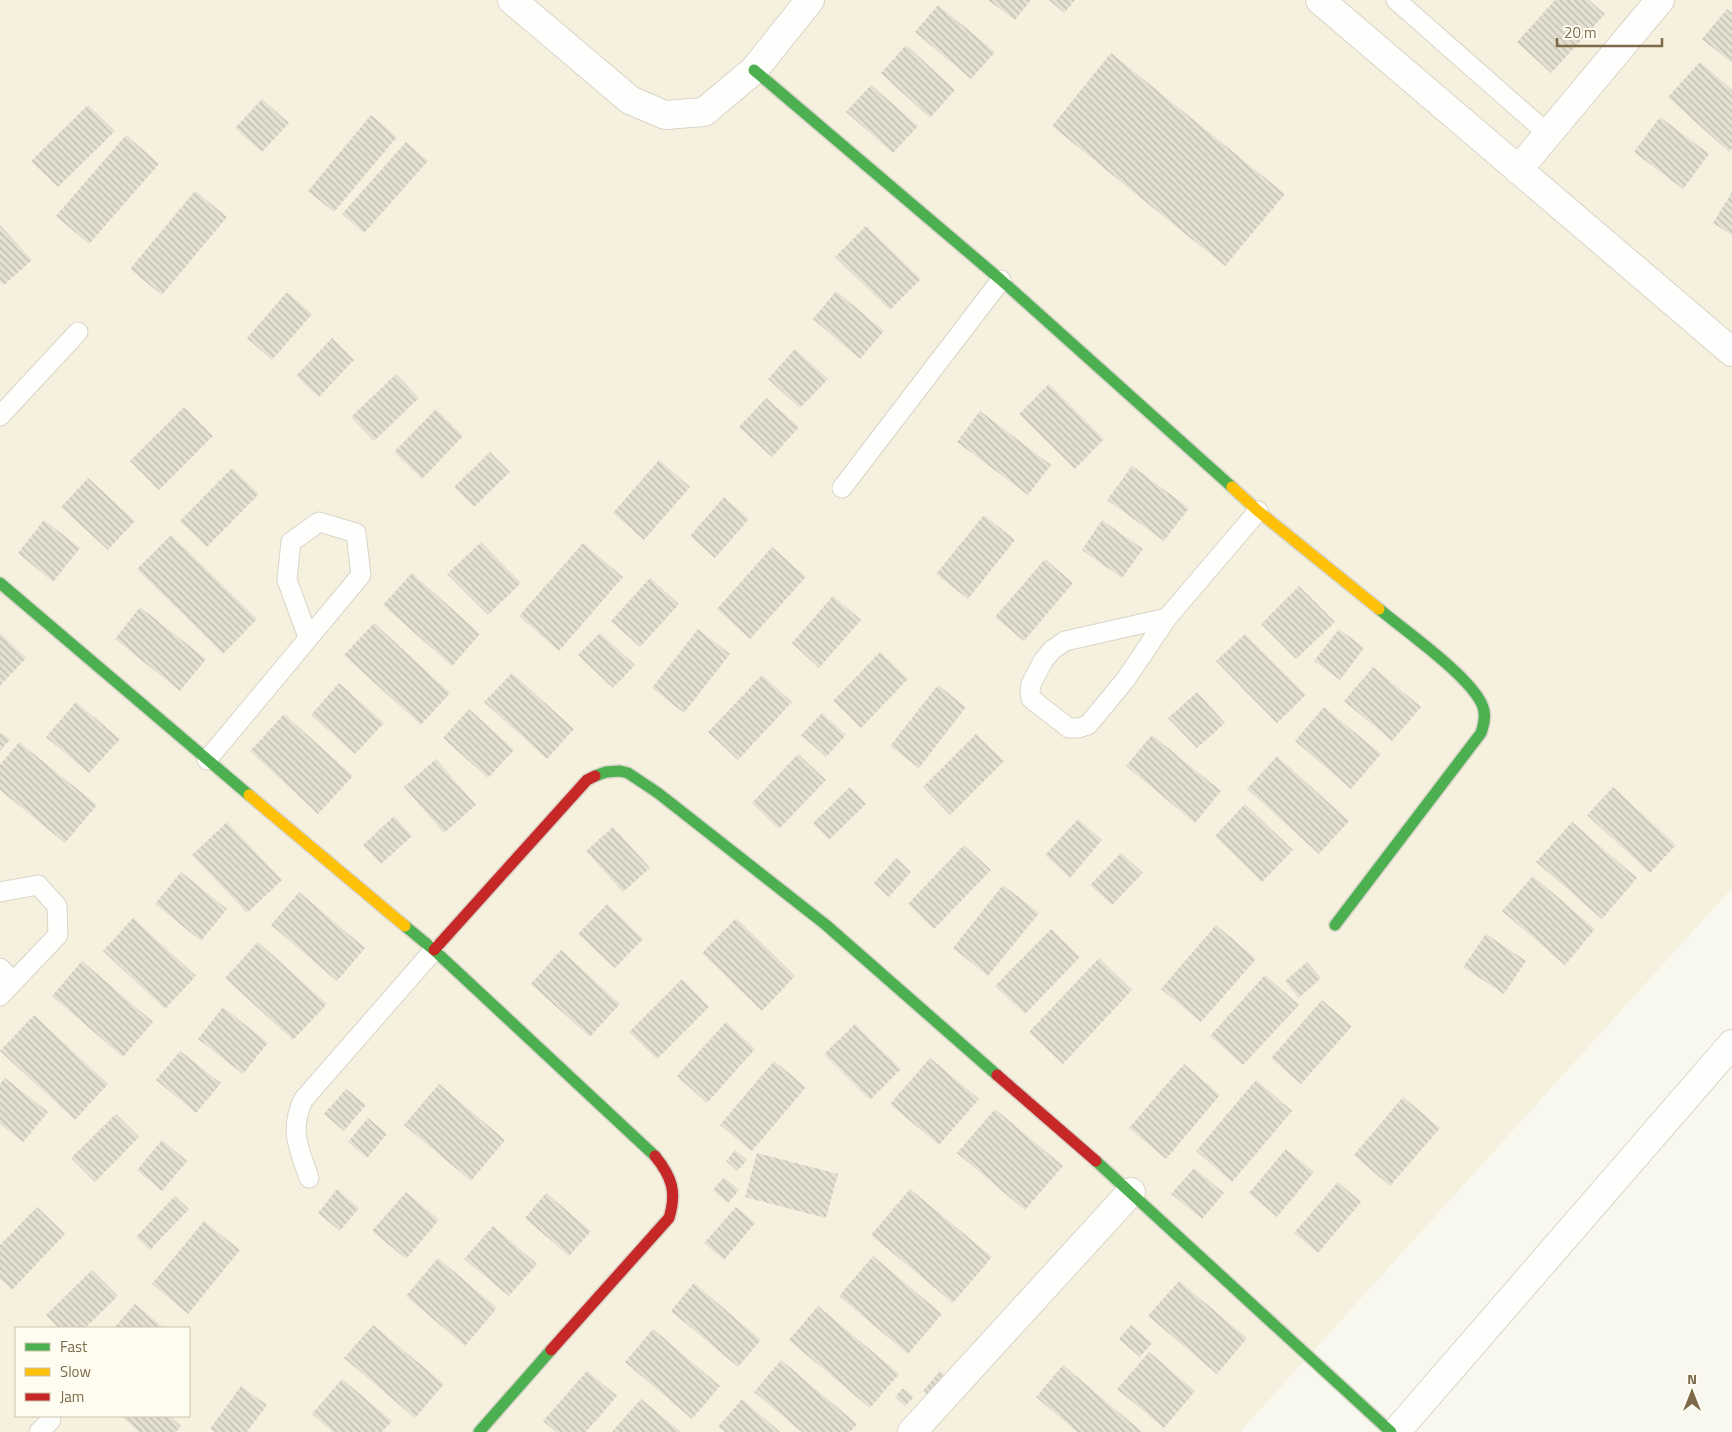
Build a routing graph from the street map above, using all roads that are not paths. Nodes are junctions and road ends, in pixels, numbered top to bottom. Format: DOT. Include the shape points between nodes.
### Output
graph roads {
  1 [pos="512,0"];
  2 [pos="810,0"];
  3 [pos="1320,0"];
  4 [pos="1396,0"];
  5 [pos="1660,0"];
  6 [pos="754,70"];
  7 [pos="1548,134"];
  8 [pos="1518,170"];
  9 [pos="1001,280"];
  10 [pos="78,332"];
  11 [pos="1732,352"];
  12 [pos="0,416"];
  13 [pos="842,488"];
  14 [pos="1258,511"];
  15 [pos="0,583"];
  16 [pos="1167,618"];
  17 [pos="308,637"];
  18 [pos="207,760"];
  19 [pos="0,892"];
  20 [pos="1335,925"];
  21 [pos="434,950"];
  22 [pos="7,975"];
  23 [pos="0,996"];
  24 [pos="1732,1044"];
  25 [pos="310,1178"];
  26 [pos="1131,1192"];
  27 [pos="479,1432"];
  28 [pos="912,1432"];
  29 [pos="1391,1432"];
  30 [pos="1396,1432"];
  1 -- 6 [label="street" via="630,100 665,114 704,112"];
  2 -- 6 [label="street"];
  3 -- 8 [label="street"];
  4 -- 7 [label="lane"];
  5 -- 7 [label="street"];
  6 -- 9 [label="street"];
  7 -- 8 [label="street"];
  8 -- 11 [label="street"];
  9 -- 13 [label="lane"];
  9 -- 14 [label="street"];
  10 -- 12 [label="lane"];
  14 -- 16 [label="lane"];
  14 -- 20 [label="street" via="1453,670 1476,692 1484,712 1485,726 1481,733"];
  15 -- 18 [label="street"];
  16 -- 16 [label="lane" via="1126,679 1088,725 1069,728 1031,698 1031,684 1042,661 1059,644"];
  17 -- 17 [label="lane" via="287,580 291,542 320,522 356,533 360,574"];
  17 -- 18 [label="lane"];
  18 -- 21 [label="street"];
  19 -- 22 [label="lane" via="38,885 57,906 58,935"];
  21 -- 25 [label="lane" via="303,1100 295,1134"];
  21 -- 26 [label="street" via="587,780 606,772 628,773 826,925"];
  21 -- 27 [label="street" via="652,1152 664,1167 674,1193 669,1218"];
  22 -- 23 [label="lane"];
  24 -- 30 [label="street"];
  26 -- 28 [label="street"];
  26 -- 29 [label="street"];
}
